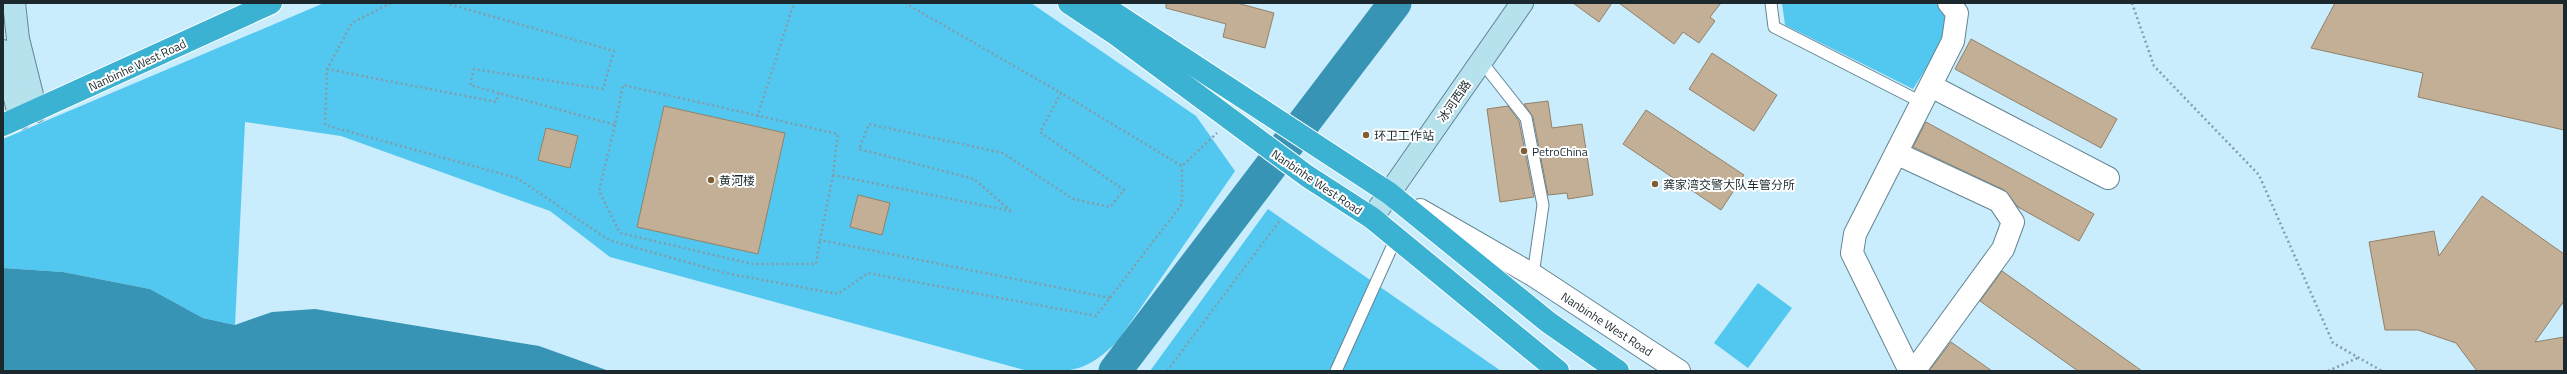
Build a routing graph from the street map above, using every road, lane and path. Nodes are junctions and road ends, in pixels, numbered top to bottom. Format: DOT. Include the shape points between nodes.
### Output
graph roads {
  1 [pos="14,3"];
  2 [pos="236,3"];
  3 [pos="271,3"];
  4 [pos="391,3"];
  5 [pos="445,3"];
  6 [pos="794,3"];
  7 [pos="905,3"];
  8 [pos="1069,3"];
  9 [pos="1099,3"];
  10 [pos="1522,3"];
  11 [pos="1771,3"];
  12 [pos="1949,3"];
  13 [pos="2132,3"];
  14 [pos="3,51"];
  15 [pos="1481,62"];
  16 [pos="327,70"];
  17 [pos="499,92"];
  18 [pos="1061,93"];
  19 [pos="1927,94"];
  20 [pos="18,111"];
  21 [pos="757,117"];
  22 [pos="1230,120"];
  23 [pos="615,125"];
  24 [pos="1898,154"];
  25 [pos="1182,166"];
  26 [pos="833,175"];
  27 [pos="2108,178"];
  28 [pos="1390,193"];
  29 [pos="1372,218"];
  30 [pos="1281,219"];
  31 [pos="1396,238"];
  32 [pos="820,240"];
  33 [pos="1533,275"];
  34 [pos="1110,298"];
  35 [pos="2360,357"];
  36 [pos="1167,371"];
  37 [pos="1336,371"];
  38 [pos="1558,371"];
  39 [pos="1618,371"];
  40 [pos="1679,371"];
  41 [pos="1910,371"];
  42 [pos="1914,371"];
  43 [pos="2328,371"];
  44 [pos="2382,371"];
  1 -- 20 [label="main road" via="18,39"];
  2 -- 20 [label="highway, Nanbinhe West Road"];
  3 -- 20 [label="highway, Nanbinhe West Road"];
  4 -- 16 [label="path" via="352,23"];
  5 -- 17 [label="path" via="614,51 603,89 474,69 470,85"];
  6 -- 21 [label="path"];
  7 -- 18 [label="path"];
  8 -- 22 [label="highway, Nanbinhe West Road" via="1114,33"];
  9 -- 28 [label="highway, Nanbinhe West Road"];
  10 -- 15 [label="main road, 冰河西路"];
  11 -- 19 [label="lane" via="1774,27"];
  12 -- 19 [label="street" via="1957,13 1953,41"];
  13 -- 35 [label="path" via="2154,66 2259,175 2333,343"];
  14 -- 20 [label="main road"];
  15 -- 28 [label="main road, 冰河西路"];
  15 -- 33 [label="lane" via="1526,118 1543,205"];
  16 -- 17 [label="path" via="496,102"];
  16 -- 34 [label="path" via="325,125 517,178 609,240 725,274 838,294 868,273 1096,316"];
  17 -- 23 [label="path"];
  18 -- 25 [label="path"];
  18 -- 26 [label="path" via="1040,132 1124,190 1110,207 1073,199 1004,153 869,124 859,149 974,179 1011,211"];
  19 -- 24 [label="street"];
  19 -- 27 [label="street"];
  21 -- 23 [label="path" via="623,85"];
  21 -- 26 [label="path" via="838,134"];
  22 -- 25 [label="path"];
  22 -- 29 [label="highway, Nanbinhe West Road" via="1307,176"];
  23 -- 32 [label="path" via="599,191 620,233 752,264 816,264"];
  24 -- 41 [label="street" via="1854,234 1852,253"];
  24 -- 42 [label="street" via="1999,201 2013,222 2003,249"];
  25 -- 34 [label="path" via="1182,204"];
  26 -- 32 [label="path"];
  28 -- 29 [label="main road, 冰河西路"];
  28 -- 33 [label="street, Nanbinhe West Road"];
  28 -- 39 [label="highway, Nanbinhe West Road" via="1548,322"];
  29 -- 31 [label="highway, Nanbinhe West Road"];
  30 -- 36 [label="path"];
  31 -- 37 [label="lane"];
  31 -- 38 [label="highway, Nanbinhe West Road"];
  32 -- 34 [label="path"];
  33 -- 40 [label="street, Nanbinhe West Road"];
  35 -- 43 [label="path"];
  35 -- 44 [label="path"];
}
